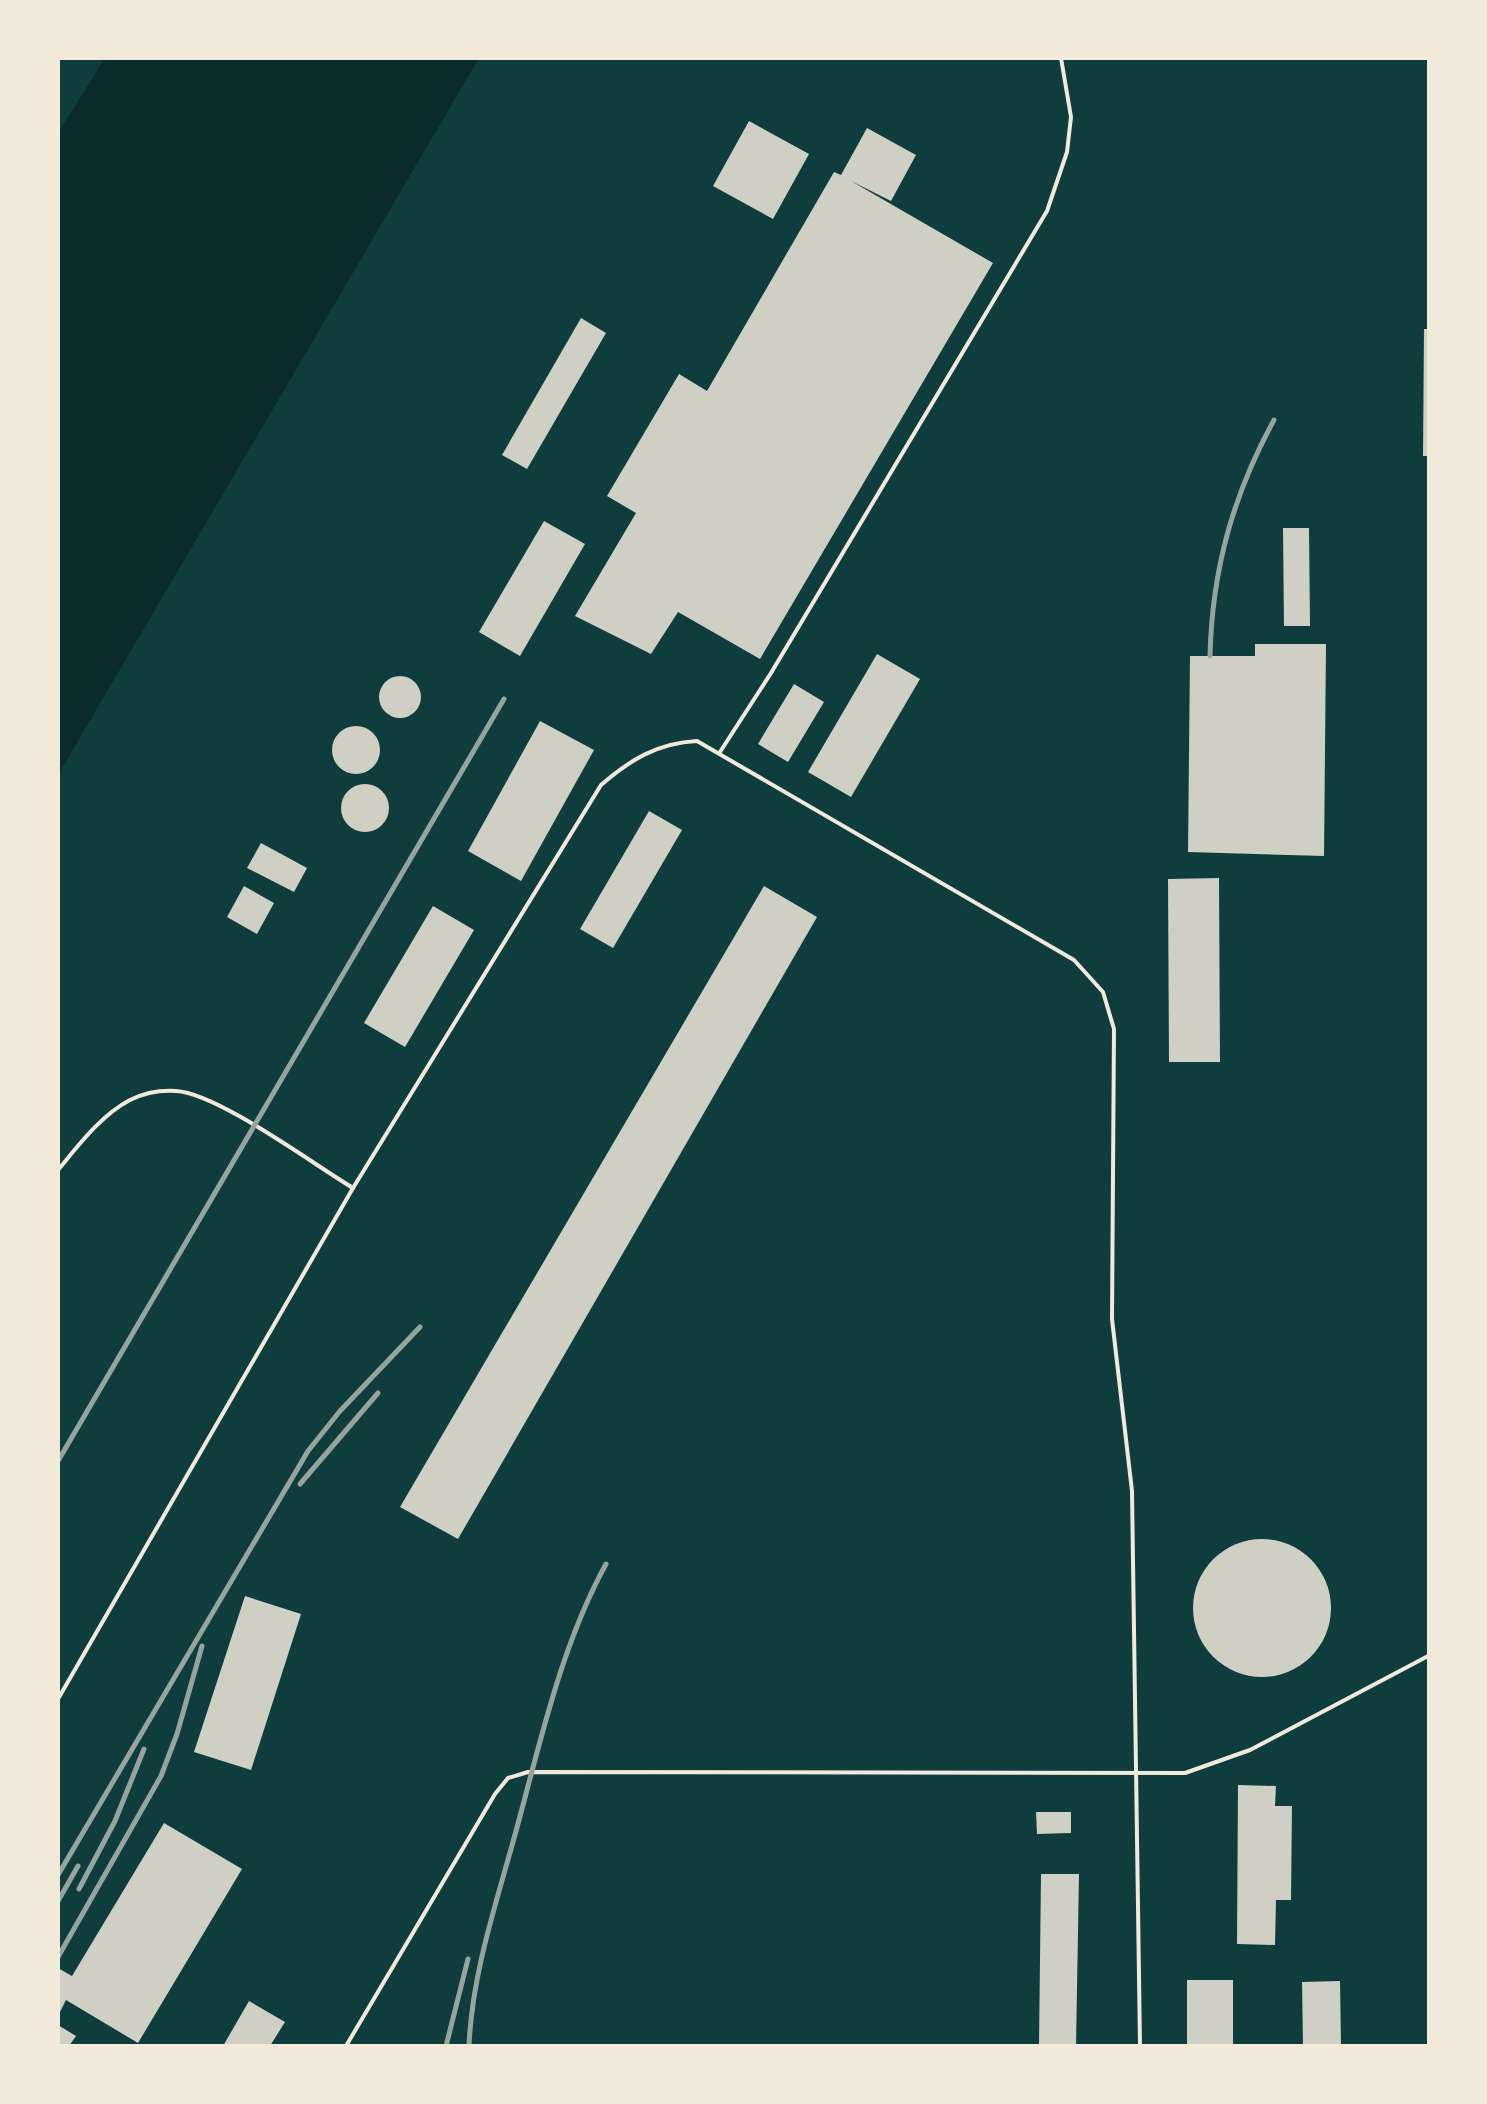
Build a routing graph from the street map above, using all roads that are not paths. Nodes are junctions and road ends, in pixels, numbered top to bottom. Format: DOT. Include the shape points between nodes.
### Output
graph roads {
  1 [pos="1062,58"];
  2 [pos="720,752"];
  3 [pos="58,1170"];
  4 [pos="352,1188"];
  5 [pos="1430,1655"];
  6 [pos="58,1700"];
  7 [pos="1137,1774"];
  8 [pos="346,2046"];
  9 [pos="1140,2046"];
  1 -- 2 [label="lane" via="1071,117 1047,211"];
  2 -- 4 [label="lane" via="674,742 629,761 601,785"];
  2 -- 7 [label="lane" via="1074,960 1103,992 1114,1028 1112,1319 1132,1491"];
  3 -- 4 [label="lane" via="128,1101 178,1090 211,1100"];
  4 -- 6 [label="lane"];
  5 -- 7 [label="lane" via="1250,1750 1185,1772"];
  7 -- 8 [label="lane" via="528,1772 508,1778"];
  7 -- 9 [label="lane"];
}
